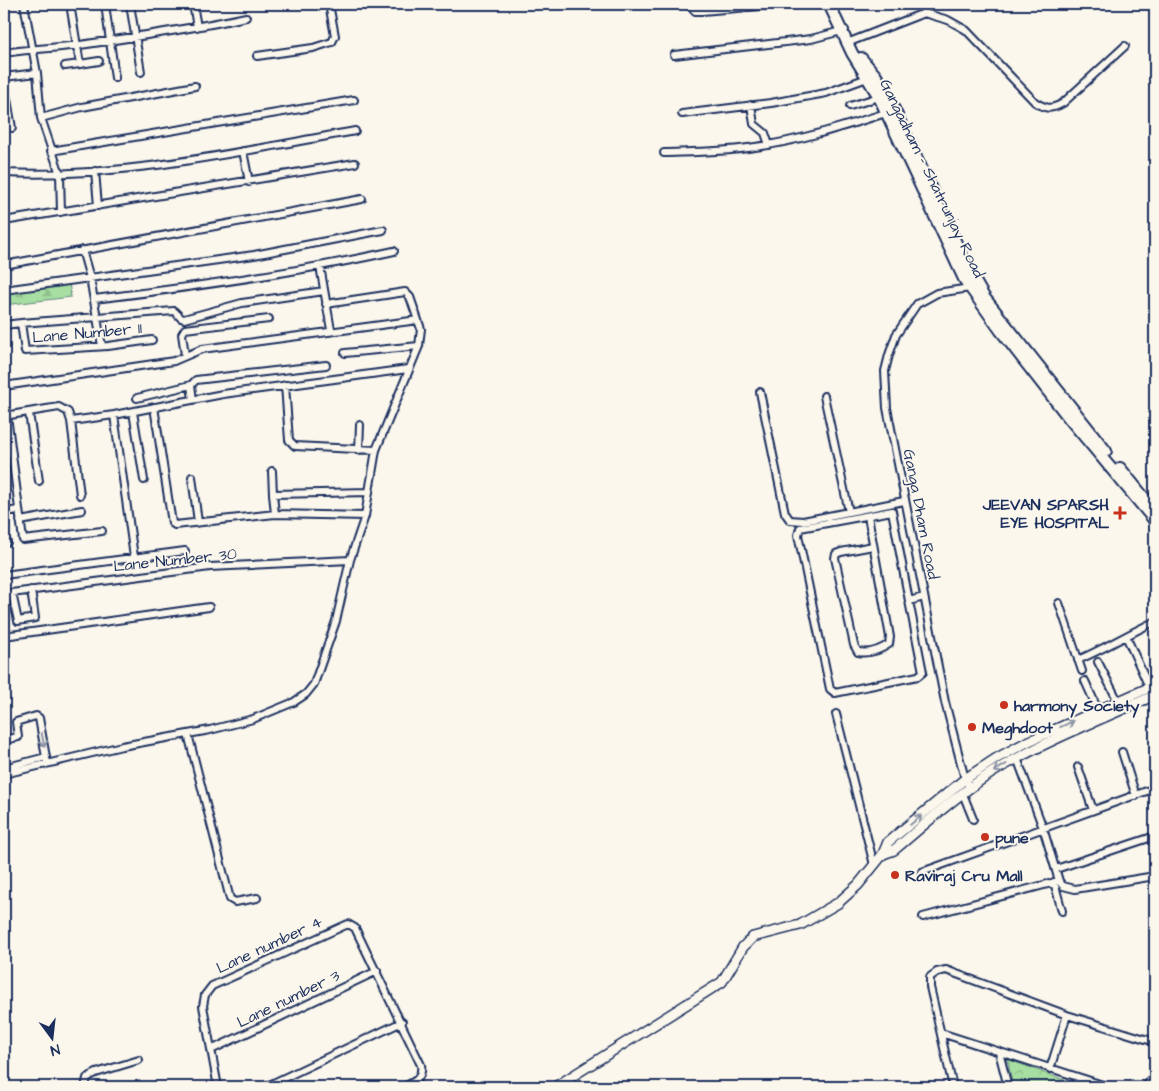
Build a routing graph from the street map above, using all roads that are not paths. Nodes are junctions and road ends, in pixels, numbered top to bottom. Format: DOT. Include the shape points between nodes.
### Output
graph roads {
  1 [pos="24,4"];
  2 [pos="70,4"];
  3 [pos="105,4"];
  4 [pos="130,4"];
  5 [pos="193,4"];
  6 [pos="329,4"];
  7 [pos="688,4"];
  8 [pos="774,4"];
  9 [pos="829,4"];
  10 [pos="834,4"];
  11 [pos="921,4"];
  12 [pos="924,13"];
  13 [pos="246,17"];
  14 [pos="197,27"];
  15 [pos="844,30"];
  16 [pos="135,36"];
  17 [pos="110,40"];
  18 [pos="849,42"];
  19 [pos="78,45"];
  20 [pos="1125,46"];
  21 [pos="33,48"];
  22 [pos="4,53"];
  23 [pos="257,56"];
  24 [pos="674,56"];
  25 [pos="99,61"];
  26 [pos="80,64"];
  27 [pos="65,66"];
  28 [pos="141,72"];
  29 [pos="37,73"];
  30 [pos="4,77"];
  31 [pos="872,77"];
  32 [pos="115,78"];
  33 [pos="4,82"];
  34 [pos="195,86"];
  35 [pos="879,97"];
  36 [pos="354,100"];
  37 [pos="751,106"];
  38 [pos="850,106"];
  39 [pos="891,112"];
  40 [pos="682,114"];
  41 [pos="41,118"];
  42 [pos="12,128"];
  43 [pos="355,131"];
  44 [pos="769,145"];
  45 [pos="51,151"];
  46 [pos="243,151"];
  47 [pos="664,153"];
  48 [pos="355,163"];
  49 [pos="95,171"];
  50 [pos="4,173"];
  51 [pos="60,174"];
  52 [pos="249,182"];
  53 [pos="362,199"];
  54 [pos="98,206"];
  55 [pos="61,212"];
  56 [pos="4,221"];
  57 [pos="383,230"];
  58 [pos="82,250"];
  59 [pos="394,251"];
  60 [pos="4,265"];
  61 [pos="320,266"];
  62 [pos="90,278"];
  63 [pos="974,287"];
  64 [pos="4,290"];
  65 [pos="324,291"];
  66 [pos="94,299"];
  67 [pos="326,304"];
  68 [pos="98,317"];
  69 [pos="180,318"];
  70 [pos="269,319"];
  71 [pos="418,320"];
  72 [pos="21,323"];
  73 [pos="187,323"];
  74 [pos="4,325"];
  75 [pos="331,330"];
  76 [pos="152,340"];
  77 [pos="102,346"];
  78 [pos="419,346"];
  79 [pos="345,353"];
  80 [pos="185,355"];
  81 [pos="326,366"];
  82 [pos="408,369"];
  83 [pos="191,385"];
  84 [pos="285,385"];
  85 [pos="4,386"];
  86 [pos="760,392"];
  87 [pos="824,396"];
  88 [pos="137,398"];
  89 [pos="193,400"];
  90 [pos="154,407"];
  91 [pos="133,412"];
  92 [pos="29,414"];
  93 [pos="114,415"];
  94 [pos="6,416"];
  95 [pos="71,421"];
  96 [pos="360,425"];
  97 [pos="359,450"];
  98 [pos="376,450"];
  99 [pos="12,453"];
  100 [pos="4,454"];
  101 [pos="272,472"];
  102 [pos="192,477"];
  103 [pos="144,480"];
  104 [pos="40,481"];
  105 [pos="369,492"];
  106 [pos="80,494"];
  107 [pos="273,494"];
  108 [pos="904,501"];
  109 [pos="19,510"];
  110 [pos="82,510"];
  111 [pos="1155,511"];
  112 [pos="4,512"];
  113 [pos="849,512"];
  114 [pos="275,514"];
  115 [pos="365,516"];
  116 [pos="868,516"];
  117 [pos="20,521"];
  118 [pos="1155,521"];
  119 [pos="198,522"];
  120 [pos="102,530"];
  121 [pos="873,546"];
  122 [pos="185,551"];
  123 [pos="134,557"];
  124 [pos="350,560"];
  125 [pos="4,575"];
  126 [pos="31,590"];
  127 [pos="12,593"];
  128 [pos="4,594"];
  129 [pos="924,597"];
  130 [pos="909,601"];
  131 [pos="1060,603"];
  132 [pos="209,607"];
  133 [pos="35,621"];
  134 [pos="1155,624"];
  135 [pos="36,631"];
  136 [pos="4,636"];
  137 [pos="1126,636"];
  138 [pos="1078,660"];
  139 [pos="1098,662"];
  140 [pos="1082,671"];
  141 [pos="1085,681"];
  142 [pos="1152,686"];
  143 [pos="1155,695"];
  144 [pos="1118,701"];
  145 [pos="1098,710"];
  146 [pos="836,714"];
  147 [pos="188,734"];
  148 [pos="4,740"];
  149 [pos="1122,752"];
  150 [pos="1018,758"];
  151 [pos="47,760"];
  152 [pos="1078,767"];
  153 [pos="4,768"];
  154 [pos="4,774"];
  155 [pos="965,779"];
  156 [pos="1155,788"];
  157 [pos="966,791"];
  158 [pos="1136,796"];
  159 [pos="1093,810"];
  160 [pos="973,819"];
  161 [pos="1043,828"];
  162 [pos="1155,836"];
  163 [pos="883,854"];
  164 [pos="874,865"];
  165 [pos="1056,869"];
  166 [pos="922,872"];
  167 [pos="1155,876"];
  168 [pos="1057,881"];
  169 [pos="257,898"];
  170 [pos="1062,911"];
  171 [pos="923,917"];
  172 [pos="377,971"];
  173 [pos="1067,1015"];
  174 [pos="402,1022"];
  175 [pos="941,1033"];
  176 [pos="1155,1042"];
  177 [pos="211,1050"];
  178 [pos="1000,1052"];
  179 [pos="139,1060"];
  180 [pos="1050,1069"];
  181 [pos="1155,1074"];
  182 [pos="1079,1079"];
  183 [pos="85,1087"];
  184 [pos="218,1087"];
  185 [pos="265,1087"];
  186 [pos="403,1087"];
  187 [pos="555,1087"];
  188 [pos="953,1087"];
  189 [pos="1008,1087"];
  190 [pos="1072,1087"];
  191 [pos="1109,1087"];
  192 [pos="1145,1087"];
  1 -- 21 [label="street"];
  2 -- 19 [label="street"];
  3 -- 17 [label="street"];
  4 -- 16 [label="street"];
  5 -- 14 [label="street"];
  6 -- 23 [label="street" via="332,42"];
  7 -- 8 [label="street" via="695,11 702,11"];
  9 -- 15 [label="main road, Gangadham - Shatrunjay Road"];
  10 -- 15 [label="main road, Gangadham - Shatrunjay Road"];
  11 -- 12 [label="street"];
  12 -- 18 [label="street"];
  12 -- 20 [label="street" via="948,20 966,30 1044,108 1052,109 1063,103"];
  13 -- 14 [label="street"];
  14 -- 16 [label="street"];
  15 -- 18 [label="main road, Gangadham - Shatrunjay Road"];
  15 -- 24 [label="street" via="811,39"];
  16 -- 17 [label="street"];
  16 -- 28 [label="street"];
  17 -- 19 [label="street"];
  17 -- 32 [label="street"];
  18 -- 31 [label="main road, Gangadham - Shatrunjay Road"];
  19 -- 21 [label="street"];
  19 -- 26 [label="street"];
  21 -- 22 [label="street"];
  21 -- 29 [label="street"];
  25 -- 26 [label="street"];
  26 -- 27 [label="street"];
  29 -- 30 [label="street"];
  29 -- 41 [label="street"];
  31 -- 35 [label="main road, Gangadham - Shatrunjay Road"];
  31 -- 37 [label="street" via="826,93"];
  31 -- 39 [label="main road, Gangadham - Shatrunjay Road"];
  33 -- 42 [label="street"];
  34 -- 41 [label="street"];
  35 -- 38 [label="street"];
  35 -- 39 [label="main road, Gangadham - Shatrunjay Road"];
  36 -- 45 [label="street"];
  37 -- 40 [label="street"];
  37 -- 44 [label="street" via="754,124 765,133"];
  39 -- 44 [label="street" via="817,135"];
  39 -- 63 [label="main road, Gangadham - Shatrunjay Road"];
  41 -- 45 [label="street"];
  43 -- 46 [label="street"];
  44 -- 47 [label="street"];
  45 -- 51 [label="street"];
  46 -- 49 [label="street"];
  46 -- 52 [label="street"];
  48 -- 52 [label="street"];
  49 -- 51 [label="street"];
  49 -- 54 [label="street"];
  50 -- 51 [label="street"];
  51 -- 55 [label="street"];
  52 -- 54 [label="street"];
  53 -- 58 [label="street"];
  54 -- 55 [label="street"];
  55 -- 56 [label="street"];
  57 -- 62 [label="street" via="254,255"];
  58 -- 60 [label="street"];
  58 -- 62 [label="street"];
  59 -- 61 [label="street"];
  61 -- 65 [label="street"];
  61 -- 66 [label="street" via="187,288"];
  62 -- 64 [label="street"];
  62 -- 66 [label="street"];
  63 -- 108 [label="street, Ganga Dham Road" via="937,293 917,304 896,335 889,355 885,389"];
  63 -- 111 [label="main road, Gangadham - Shatrunjay Road"];
  63 -- 118 [label="main road, Gangadham - Shatrunjay Road" via="1062,409"];
  65 -- 67 [label="street"];
  65 -- 69 [label="street" via="242,303"];
  66 -- 68 [label="street"];
  67 -- 71 [label="street" via="405,292 410,296"];
  67 -- 75 [label="street"];
  68 -- 69 [label="street" via="174,311"];
  68 -- 72 [label="street"];
  68 -- 77 [label="street"];
  69 -- 73 [label="street"];
  70 -- 80 [label="street" via="186,329 182,334"];
  71 -- 75 [label="street"];
  71 -- 78 [label="street" via="422,334"];
  72 -- 74 [label="street"];
  72 -- 77 [label="street, Lane Number 11" via="25,351"];
  75 -- 80 [label="street" via="202,349"];
  76 -- 77 [label="street, Lane Number 11"];
  78 -- 79 [label="street"];
  78 -- 82 [label="street"];
  80 -- 85 [label="street" via="174,361"];
  81 -- 83 [label="street" via="201,379"];
  82 -- 84 [label="street"];
  82 -- 98 [label="street"];
  83 -- 88 [label="street"];
  83 -- 89 [label="street"];
  84 -- 89 [label="street"];
  84 -- 97 [label="street" via="290,440 295,446"];
  86 -- 113 [label="street" via="785,513 790,520 802,521"];
  87 -- 113 [label="street"];
  89 -- 90 [label="street"];
  90 -- 91 [label="street"];
  90 -- 119 [label="street" via="172,523"];
  91 -- 93 [label="street"];
  91 -- 103 [label="street"];
  92 -- 94 [label="street"];
  92 -- 95 [label="street" via="59,407 68,412"];
  92 -- 104 [label="street"];
  93 -- 95 [label="street"];
  93 -- 123 [label="street"];
  94 -- 99 [label="street"];
  95 -- 106 [label="street"];
  96 -- 97 [label="street"];
  97 -- 98 [label="street"];
  98 -- 105 [label="street"];
  99 -- 100 [label="street"];
  99 -- 109 [label="street"];
  101 -- 107 [label="street"];
  102 -- 119 [label="street"];
  105 -- 107 [label="street"];
  105 -- 115 [label="street"];
  107 -- 114 [label="street"];
  108 -- 113 [label="street"];
  108 -- 129 [label="street, Ganga Dham Road"];
  109 -- 112 [label="street"];
  109 -- 117 [label="street"];
  110 -- 117 [label="street"];
  114 -- 115 [label="street"];
  114 -- 119 [label="street"];
  115 -- 124 [label="street"];
  116 -- 121 [label="street"];
  116 -- 130 [label="street" via="892,511"];
  116 -- 130 [label="street" via="803,526 798,535 830,688 840,693 918,676 923,672"];
  117 -- 120 [label="street" via="23,540"];
  121 -- 121 [label="street" via="890,637 889,644 866,653 858,652 854,645 835,558 841,552"];
  122 -- 123 [label="street"];
  123 -- 125 [label="street"];
  124 -- 126 [label="street, Lane Number 30" via="210,567"];
  124 -- 147 [label="street" via="336,622 314,684 306,694 252,719"];
  126 -- 127 [label="street, Lane Number 30"];
  126 -- 127 [label="street" via="35,618 18,621"];
  127 -- 128 [label="street, Lane Number 30"];
  129 -- 130 [label="street"];
  129 -- 155 [label="street, Ganga Dham Road" via="945,702"];
  131 -- 138 [label="street"];
  132 -- 135 [label="street"];
  133 -- 135 [label="street"];
  134 -- 137 [label="street"];
  135 -- 136 [label="street"];
  137 -- 138 [label="street"];
  137 -- 142 [label="street"];
  138 -- 140 [label="street"];
  139 -- 144 [label="street"];
  141 -- 145 [label="street"];
  142 -- 144 [label="main road"];
  143 -- 150 [label="main road"];
  144 -- 145 [label="main road"];
  155 -- 145 [label="main road, one-way" via="1027,742"];
  146 -- 164 [label="street"];
  147 -- 151 [label="street"];
  147 -- 169 [label="street" via="230,899 235,902"];
  148 -- 151 [label="street, one-way" via="18,737 16,722 36,716"];
  149 -- 158 [label="street"];
  150 -- 157 [label="main road, one-way"];
  150 -- 161 [label="street"];
  151 -- 153 [label="street"];
  151 -- 154 [label="street"];
  152 -- 159 [label="street"];
  155 -- 157 [label="street, Ganga Dham Road"];
  163 -- 155 [label="main road, one-way" via="888,842"];
  156 -- 158 [label="street"];
  157 -- 160 [label="street, Ganga Dham Road"];
  157 -- 163 [label="main road" via="894,850"];
  158 -- 159 [label="street"];
  159 -- 161 [label="street"];
  161 -- 165 [label="street"];
  161 -- 166 [label="street"];
  162 -- 165 [label="street"];
  163 -- 164 [label="main road"];
  164 -- 187 [label="main road" via="838,903 800,925 753,937 743,947 722,982"];
  165 -- 168 [label="street"];
  167 -- 168 [label="street" via="1075,888"];
  168 -- 170 [label="street"];
  168 -- 171 [label="street"];
  172 -- 174 [label="street"];
  172 -- 177 [label="street, Lane number 3"];
  172 -- 177 [label="street, Lane number 4" via="356,928 348,924 212,986 202,1006"];
  173 -- 175 [label="street" via="946,970 930,977"];
  173 -- 176 [label="street"];
  173 -- 180 [label="street"];
  174 -- 185 [label="street"];
  174 -- 186 [label="street" via="422,1074"];
  175 -- 178 [label="street"];
  175 -- 188 [label="street"];
  177 -- 184 [label="street"];
  178 -- 180 [label="street"];
  178 -- 189 [label="street"];
  179 -- 183 [label="street" via="96,1073 87,1078"];
  180 -- 182 [label="street"];
  181 -- 192 [label="street"];
  182 -- 190 [label="street"];
  182 -- 191 [label="street"];
}
